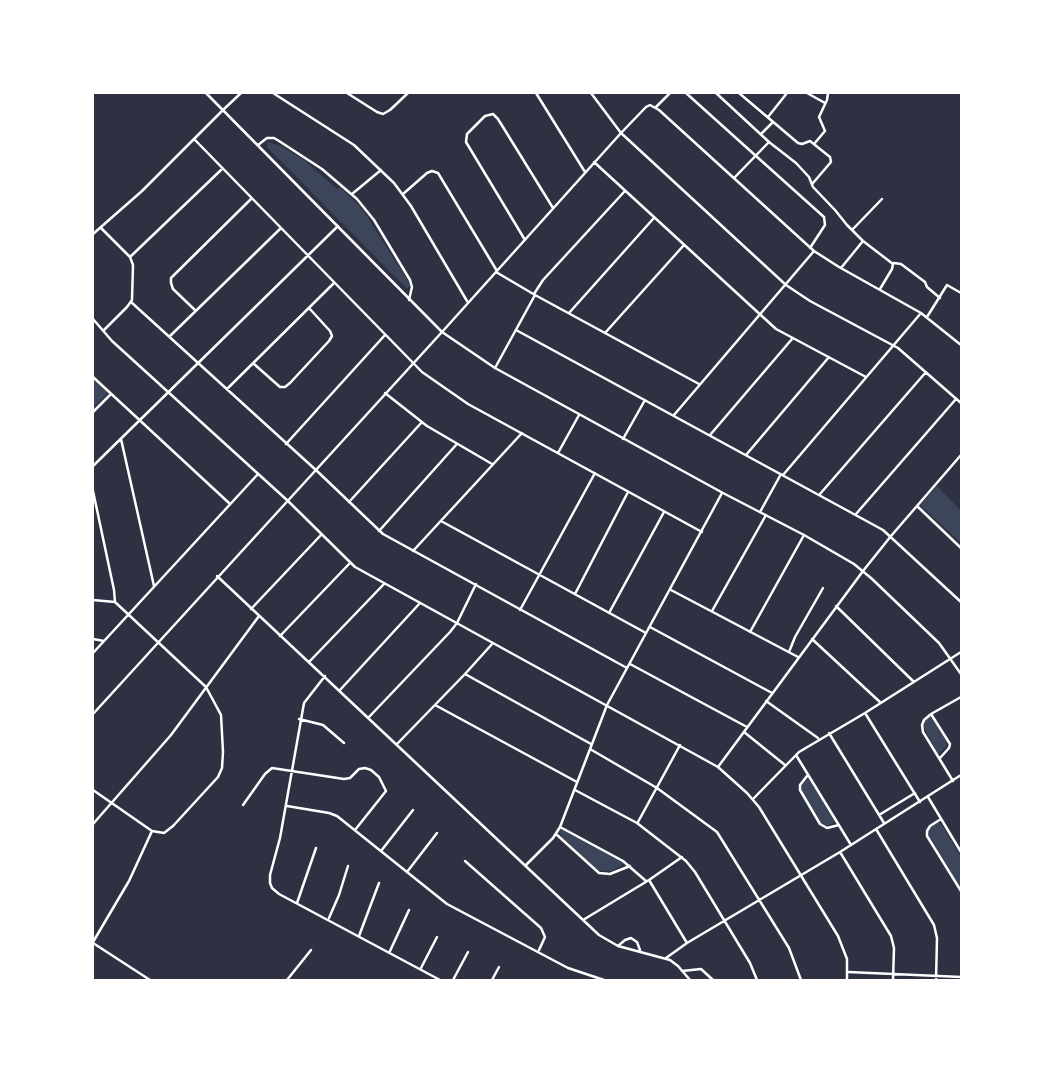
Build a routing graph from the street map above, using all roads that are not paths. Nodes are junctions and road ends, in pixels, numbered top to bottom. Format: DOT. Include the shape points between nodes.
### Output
graph roads {
  1 [pos="206,93"];
  2 [pos="241,93"];
  3 [pos="273,93"];
  4 [pos="347,93"];
  5 [pos="408,93"];
  6 [pos="536,93"];
  7 [pos="591,93"];
  8 [pos="670,93"];
  9 [pos="686,93"];
  10 [pos="716,93"];
  11 [pos="738,93"];
  12 [pos="787,93"];
  13 [pos="807,93"];
  14 [pos="828,93"];
  15 [pos="825,103"];
  16 [pos="656,107"];
  17 [pos="223,110"];
  18 [pos="768,117"];
  19 [pos="773,122"];
  20 [pos="621,133"];
  21 [pos="761,134"];
  22 [pos="194,139"];
  23 [pos="769,142"];
  24 [pos="814,144"];
  25 [pos="258,145"];
  26 [pos="756,156"];
  27 [pos="594,162"];
  28 [pos="222,169"];
  29 [pos="381,170"];
  30 [pos="585,173"];
  31 [pos="734,178"];
  32 [pos="812,184"];
  33 [pos="625,191"];
  34 [pos="352,194"];
  35 [pos="403,194"];
  36 [pos="251,199"];
  37 [pos="882,199"];
  38 [pos="553,208"];
  39 [pos="654,218"];
  40 [pos="338,226"];
  41 [pos="101,228"];
  42 [pos="280,229"];
  43 [pos="852,230"];
  44 [pos="93,234"];
  45 [pos="525,240"];
  46 [pos="863,240"];
  47 [pos="684,245"];
  48 [pos="810,248"];
  49 [pos="814,251"];
  50 [pos="308,255"];
  51 [pos="130,257"];
  52 [pos="893,264"];
  53 [pos="841,269"];
  54 [pos="497,272"];
  55 [pos="334,282"];
  56 [pos="786,285"];
  57 [pos="880,289"];
  58 [pos="961,293"];
  59 [pos="534,295"];
  60 [pos="940,298"];
  61 [pos="409,300"];
  62 [pos="131,302"];
  63 [pos="468,302"];
  64 [pos="309,308"];
  65 [pos="196,311"];
  66 [pos="569,313"];
  67 [pos="921,313"];
  68 [pos="760,314"];
  69 [pos="927,317"];
  70 [pos="93,319"];
  71 [pos="516,330"];
  72 [pos="103,332"];
  73 [pos="442,332"];
  74 [pos="605,332"];
  75 [pos="385,335"];
  76 [pos="170,336"];
  77 [pos="793,338"];
  78 [pos="961,345"];
  79 [pos="894,346"];
  80 [pos="829,358"];
  81 [pos="198,363"];
  82 [pos="254,364"];
  83 [pos="413,364"];
  84 [pos="495,368"];
  85 [pos="926,372"];
  86 [pos="93,377"];
  87 [pos="866,377"];
  88 [pos="699,384"];
  89 [pos="227,389"];
  90 [pos="169,392"];
  91 [pos="385,393"];
  92 [pos="111,394"];
  93 [pos="956,398"];
  94 [pos="645,400"];
  95 [pos="961,403"];
  96 [pos="93,412"];
  97 [pos="579,415"];
  98 [pos="674,415"];
  99 [pos="141,420"];
  100 [pos="422,422"];
  101 [pos="522,433"];
  102 [pos="710,435"];
  103 [pos="121,439"];
  104 [pos="623,439"];
  105 [pos="286,444"];
  106 [pos="457,444"];
  107 [pos="558,453"];
  108 [pos="961,454"];
  109 [pos="746,455"];
  110 [pos="492,464"];
  111 [pos="93,466"];
  112 [pos="317,471"];
  113 [pos="595,473"];
  114 [pos="258,474"];
  115 [pos="782,474"];
  116 [pos="93,491"];
  117 [pos="628,491"];
  118 [pos="723,493"];
  119 [pos="819,494"];
  120 [pos="288,501"];
  121 [pos="349,502"];
  122 [pos="230,504"];
  123 [pos="917,506"];
  124 [pos="664,512"];
  125 [pos="760,512"];
  126 [pos="856,514"];
  127 [pos="766,515"];
  128 [pos="441,521"];
  129 [pos="379,531"];
  130 [pos="702,532"];
  131 [pos="322,534"];
  132 [pos="804,536"];
  133 [pos="891,536"];
  134 [pos="961,548"];
  135 [pos="414,551"];
  136 [pos="350,563"];
  137 [pos="863,571"];
  138 [pos="538,574"];
  139 [pos="217,576"];
  140 [pos="384,584"];
  141 [pos="475,584"];
  142 [pos="154,586"];
  143 [pos="823,588"];
  144 [pos="670,590"];
  145 [pos="575,594"];
  146 [pos="93,600"];
  147 [pos="115,602"];
  148 [pos="961,602"];
  149 [pos="420,603"];
  150 [pos="836,606"];
  151 [pos="251,609"];
  152 [pos="520,610"];
  153 [pos="712,611"];
  154 [pos="609,613"];
  155 [pos="129,614"];
  156 [pos="259,616"];
  157 [pos="457,622"];
  158 [pos="650,627"];
  159 [pos="750,632"];
  160 [pos="646,633"];
  161 [pos="280,636"];
  162 [pos="93,639"];
  163 [pos="812,639"];
  164 [pos="104,641"];
  165 [pos="158,642"];
  166 [pos="493,642"];
  167 [pos="789,652"];
  168 [pos="961,652"];
  169 [pos="93,653"];
  170 [pos="798,657"];
  171 [pos="951,658"];
  172 [pos="309,662"];
  173 [pos="628,666"];
  174 [pos="465,674"];
  175 [pos="961,674"];
  176 [pos="325,676"];
  177 [pos="915,682"];
  178 [pos="206,687"];
  179 [pos="340,690"];
  180 [pos="772,693"];
  181 [pos="961,697"];
  182 [pos="766,701"];
  183 [pos="881,703"];
  184 [pos="436,705"];
  185 [pos="607,705"];
  186 [pos="865,713"];
  187 [pos="932,714"];
  188 [pos="93,715"];
  189 [pos="369,718"];
  190 [pos="299,719"];
  191 [pos="747,727"];
  192 [pos="744,732"];
  193 [pos="829,733"];
  194 [pos="819,739"];
  195 [pos="344,743"];
  196 [pos="397,744"];
  197 [pos="592,744"];
  198 [pos="680,745"];
  199 [pos="590,749"];
  200 [pos="795,755"];
  201 [pos="940,758"];
  202 [pos="785,765"];
  203 [pos="718,767"];
  204 [pos="291,770"];
  205 [pos="808,775"];
  206 [pos="961,775"];
  207 [pos="953,781"];
  208 [pos="578,782"];
  209 [pos="657,788"];
  210 [pos="93,790"];
  211 [pos="575,790"];
  212 [pos="915,793"];
  213 [pos="928,797"];
  214 [pos="753,799"];
  215 [pos="920,802"];
  216 [pos="112,803"];
  217 [pos="243,805"];
  218 [pos="286,806"];
  219 [pos="413,810"];
  220 [pos="879,815"];
  221 [pos="941,819"];
  222 [pos="637,823"];
  223 [pos="93,824"];
  224 [pos="884,824"];
  225 [pos="839,825"];
  226 [pos="560,827"];
  227 [pos="355,830"];
  228 [pos="876,830"];
  229 [pos="152,831"];
  230 [pos="437,833"];
  231 [pos="556,834"];
  232 [pos="851,845"];
  233 [pos="316,848"];
  234 [pos="381,851"];
  235 [pos="840,852"];
  236 [pos="961,852"];
  237 [pos="682,857"];
  238 [pos="466,860"];
  239 [pos="526,865"];
  240 [pos="348,866"];
  241 [pos="629,866"];
  242 [pos="407,872"];
  243 [pos="800,874"];
  244 [pos="648,881"];
  245 [pos="379,883"];
  246 [pos="961,891"];
  247 [pos="759,899"];
  248 [pos="297,903"];
  249 [pos="409,910"];
  250 [pos="328,920"];
  251 [pos="583,920"];
  252 [pos="724,920"];
  253 [pos="359,936"];
  254 [pos="437,937"];
  255 [pos="93,943"];
  256 [pos="687,943"];
  257 [pos="618,946"];
  258 [pos="311,950"];
  259 [pos="468,952"];
  260 [pos="538,952"];
  261 [pos="640,952"];
  262 [pos="389,953"];
  263 [pos="666,958"];
  264 [pos="499,967"];
  265 [pos="420,969"];
  266 [pos="682,971"];
  267 [pos="848,972"];
  268 [pos="893,973"];
  269 [pos="936,975"];
  270 [pos="961,977"];
  271 [pos="150,980"];
  272 [pos="287,980"];
  273 [pos="440,980"];
  274 [pos="453,980"];
  275 [pos="492,980"];
  276 [pos="604,980"];
  277 [pos="690,980"];
  278 [pos="713,980"];
  279 [pos="757,980"];
  280 [pos="800,980"];
  281 [pos="847,980"];
  282 [pos="893,980"];
  283 [pos="936,980"];
  1 -- 17 [label="street"];
  2 -- 17 [label="street"];
  3 -- 29 [label="street" via="348,140"];
  4 -- 5 [label="street" via="383,114"];
  6 -- 30 [label="street"];
  7 -- 20 [label="street"];
  8 -- 16 [label="street"];
  9 -- 26 [label="street"];
  10 -- 21 [label="street"];
  11 -- 18 [label="street"];
  12 -- 18 [label="street"];
  13 -- 15 [label="street"];
  14 -- 15 [label="street"];
  15 -- 24 [label="street" via="819,117 825,131"];
  16 -- 20 [label="street" via="646,107"];
  16 -- 31 [label="street"];
  17 -- 22 [label="street"];
  17 -- 25 [label="street"];
  18 -- 19 [label="street"];
  19 -- 21 [label="street"];
  19 -- 24 [label="street" via="800,144"];
  20 -- 27 [label="street"];
  20 -- 56 [label="street"];
  21 -- 23 [label="street"];
  22 -- 28 [label="street"];
  22 -- 41 [label="street"];
  23 -- 26 [label="street"];
  23 -- 32 [label="street" via="796,163"];
  24 -- 32 [label="street" via="832,161"];
  25 -- 34 [label="street" via="274,138"];
  25 -- 40 [label="street"];
  26 -- 31 [label="street"];
  26 -- 48 [label="street" via="824,217 825,225"];
  27 -- 30 [label="street"];
  27 -- 33 [label="street"];
  28 -- 36 [label="street"];
  28 -- 51 [label="street"];
  29 -- 34 [label="street"];
  29 -- 35 [label="street"];
  30 -- 38 [label="street"];
  31 -- 48 [label="street"];
  32 -- 43 [label="street"];
  33 -- 39 [label="street"];
  33 -- 59 [label="street"];
  34 -- 61 [label="street" via="374,220 410,280"];
  35 -- 54 [label="street" via="430,172 438,173"];
  35 -- 63 [label="street"];
  36 -- 42 [label="street"];
  36 -- 65 [label="street" via="171,278 173,289"];
  37 -- 43 [label="street"];
  38 -- 45 [label="street"];
  38 -- 45 [label="street" via="498,119 485,116 465,139"];
  39 -- 47 [label="street"];
  39 -- 66 [label="street"];
  40 -- 50 [label="street"];
  40 -- 61 [label="street"];
  41 -- 44 [label="street"];
  41 -- 51 [label="street"];
  42 -- 50 [label="street"];
  42 -- 65 [label="street"];
  43 -- 46 [label="street"];
  45 -- 54 [label="street"];
  46 -- 52 [label="street"];
  46 -- 53 [label="street"];
  47 -- 68 [label="street"];
  47 -- 74 [label="street"];
  48 -- 49 [label="street"];
  49 -- 53 [label="street"];
  49 -- 56 [label="street"];
  50 -- 55 [label="street"];
  50 -- 81 [label="street"];
  51 -- 62 [label="street"];
  52 -- 57 [label="street"];
  52 -- 60 [label="street" via="901,264 926,282"];
  53 -- 57 [label="street"];
  54 -- 59 [label="street"];
  54 -- 63 [label="street"];
  55 -- 64 [label="street"];
  55 -- 75 [label="street"];
  56 -- 68 [label="street"];
  56 -- 79 [label="street"];
  57 -- 67 [label="street"];
  58 -- 60 [label="street" via="947,285"];
  59 -- 66 [label="street"];
  59 -- 71 [label="street"];
  60 -- 69 [label="street"];
  61 -- 73 [label="street"];
  62 -- 72 [label="street"];
  62 -- 76 [label="street"];
  63 -- 73 [label="street"];
  64 -- 82 [label="street"];
  64 -- 82 [label="street" via="332,336 290,383 280,387"];
  65 -- 76 [label="street"];
  66 -- 74 [label="street"];
  67 -- 69 [label="street"];
  67 -- 79 [label="street"];
  68 -- 77 [label="street"];
  68 -- 88 [label="street"];
  69 -- 78 [label="street"];
  70 -- 72 [label="street"];
  71 -- 84 [label="street"];
  71 -- 94 [label="street"];
  72 -- 90 [label="street"];
  73 -- 83 [label="street"];
  73 -- 84 [label="street"];
  74 -- 88 [label="street"];
  75 -- 83 [label="street"];
  75 -- 105 [label="street"];
  76 -- 81 [label="street"];
  77 -- 80 [label="street"];
  77 -- 102 [label="street"];
  79 -- 85 [label="street"];
  79 -- 87 [label="street"];
  80 -- 87 [label="street"];
  80 -- 109 [label="street"];
  81 -- 89 [label="street"];
  81 -- 90 [label="street"];
  82 -- 89 [label="street"];
  83 -- 91 [label="street"];
  83 -- 101 [label="street" via="458,398"];
  84 -- 97 [label="street"];
  85 -- 93 [label="street"];
  85 -- 119 [label="street"];
  86 -- 92 [label="street"];
  87 -- 115 [label="street"];
  88 -- 98 [label="street"];
  89 -- 105 [label="street"];
  90 -- 99 [label="street"];
  90 -- 114 [label="street"];
  91 -- 100 [label="street"];
  91 -- 112 [label="street"];
  92 -- 96 [label="street"];
  92 -- 99 [label="street"];
  93 -- 95 [label="street"];
  93 -- 126 [label="street"];
  94 -- 98 [label="street"];
  94 -- 104 [label="street"];
  97 -- 104 [label="street"];
  97 -- 107 [label="street"];
  98 -- 102 [label="street"];
  99 -- 103 [label="street"];
  99 -- 122 [label="street"];
  100 -- 106 [label="street"];
  100 -- 121 [label="street"];
  101 -- 107 [label="street"];
  101 -- 110 [label="street"];
  102 -- 109 [label="street"];
  103 -- 111 [label="street"];
  103 -- 142 [label="street"];
  104 -- 118 [label="street"];
  105 -- 112 [label="street"];
  106 -- 110 [label="street"];
  106 -- 129 [label="street"];
  107 -- 113 [label="street"];
  108 -- 123 [label="street"];
  109 -- 115 [label="street"];
  110 -- 128 [label="street"];
  112 -- 120 [label="street"];
  112 -- 121 [label="street"];
  113 -- 117 [label="street"];
  113 -- 138 [label="street"];
  114 -- 120 [label="street"];
  114 -- 122 [label="street"];
  115 -- 119 [label="street"];
  115 -- 125 [label="street"];
  116 -- 147 [label="street"];
  117 -- 124 [label="street"];
  117 -- 145 [label="street"];
  118 -- 125 [label="street"];
  118 -- 130 [label="street"];
  119 -- 126 [label="street"];
  120 -- 131 [label="street"];
  120 -- 139 [label="street"];
  121 -- 129 [label="street"];
  122 -- 142 [label="street"];
  123 -- 133 [label="street"];
  123 -- 134 [label="street"];
  124 -- 130 [label="street"];
  124 -- 154 [label="street"];
  125 -- 127 [label="street"];
  126 -- 133 [label="street"];
  127 -- 132 [label="street"];
  127 -- 153 [label="street"];
  128 -- 135 [label="street"];
  128 -- 138 [label="street"];
  129 -- 135 [label="street"];
  130 -- 144 [label="street"];
  131 -- 136 [label="street"];
  131 -- 151 [label="street"];
  132 -- 137 [label="street"];
  132 -- 159 [label="street"];
  133 -- 137 [label="street"];
  133 -- 148 [label="street"];
  135 -- 141 [label="street"];
  136 -- 140 [label="street"];
  136 -- 161 [label="street"];
  137 -- 150 [label="street"];
  137 -- 171 [label="street"];
  138 -- 145 [label="street"];
  138 -- 152 [label="street"];
  139 -- 151 [label="street"];
  139 -- 165 [label="street"];
  140 -- 149 [label="street"];
  140 -- 172 [label="street"];
  141 -- 152 [label="street"];
  141 -- 157 [label="street"];
  142 -- 155 [label="street"];
  143 -- 167 [label="street"];
  144 -- 153 [label="street"];
  144 -- 158 [label="street"];
  145 -- 154 [label="street"];
  146 -- 147 [label="street"];
  147 -- 155 [label="street"];
  149 -- 157 [label="street"];
  149 -- 179 [label="street"];
  150 -- 163 [label="street"];
  150 -- 177 [label="street"];
  151 -- 156 [label="street"];
  152 -- 173 [label="street"];
  153 -- 159 [label="street"];
  154 -- 160 [label="street"];
  155 -- 164 [label="street"];
  155 -- 165 [label="street"];
  156 -- 161 [label="street"];
  156 -- 178 [label="street"];
  157 -- 166 [label="street"];
  157 -- 189 [label="street"];
  158 -- 160 [label="street"];
  158 -- 180 [label="street"];
  159 -- 167 [label="street"];
  160 -- 173 [label="street"];
  161 -- 172 [label="street"];
  162 -- 164 [label="street"];
  163 -- 170 [label="street"];
  163 -- 183 [label="street"];
  164 -- 169 [label="street"];
  165 -- 178 [label="street"];
  165 -- 188 [label="street"];
  166 -- 174 [label="street"];
  166 -- 185 [label="street"];
  167 -- 170 [label="street"];
  168 -- 171 [label="street"];
  170 -- 180 [label="street"];
  171 -- 175 [label="street"];
  171 -- 177 [label="street"];
  172 -- 176 [label="street"];
  173 -- 185 [label="street"];
  173 -- 191 [label="street"];
  174 -- 184 [label="street"];
  174 -- 197 [label="street"];
  176 -- 179 [label="street"];
  176 -- 190 [label="street" via="305,699"];
  177 -- 183 [label="street"];
  178 -- 216 [label="street" via="172,735"];
  178 -- 229 [label="street" via="221,715 220,773 168,830"];
  179 -- 189 [label="street"];
  180 -- 182 [label="street"];
  181 -- 187 [label="street"];
  182 -- 191 [label="street"];
  182 -- 194 [label="street"];
  183 -- 186 [label="street"];
  184 -- 196 [label="street"];
  184 -- 208 [label="street"];
  185 -- 197 [label="street"];
  185 -- 198 [label="street"];
  186 -- 193 [label="street"];
  186 -- 212 [label="street"];
  187 -- 201 [label="street" via="950,744"];
  187 -- 201 [label="street" via="922,729"];
  189 -- 196 [label="street"];
  190 -- 195 [label="street" via="323,725"];
  190 -- 204 [label="street"];
  191 -- 192 [label="street"];
  192 -- 202 [label="street"];
  192 -- 203 [label="street"];
  193 -- 194 [label="street"];
  193 -- 220 [label="street"];
  194 -- 200 [label="street"];
  196 -- 239 [label="street"];
  197 -- 199 [label="street"];
  198 -- 203 [label="street"];
  198 -- 209 [label="street"];
  199 -- 208 [label="street"];
  199 -- 209 [label="street"];
  200 -- 202 [label="street"];
  200 -- 205 [label="street"];
  201 -- 207 [label="street"];
  202 -- 214 [label="street"];
  203 -- 214 [label="street"];
  204 -- 217 [label="street" via="270,769"];
  204 -- 218 [label="street"];
  204 -- 227 [label="street" via="344,779 362,767 376,774 386,791"];
  205 -- 225 [label="street"];
  205 -- 225 [label="street" via="800,790 820,824 827,828"];
  206 -- 207 [label="street"];
  207 -- 213 [label="street"];
  208 -- 211 [label="street"];
  209 -- 222 [label="street"];
  209 -- 247 [label="street" via="717,832"];
  210 -- 216 [label="street"];
  211 -- 222 [label="street"];
  211 -- 226 [label="street"];
  212 -- 215 [label="street"];
  212 -- 220 [label="street"];
  213 -- 215 [label="street"];
  213 -- 221 [label="street"];
  214 -- 243 [label="street"];
  215 -- 224 [label="street"];
  216 -- 223 [label="street"];
  216 -- 229 [label="street"];
  218 -- 227 [label="street" via="333,814"];
  218 -- 248 [label="street" via="269,881 275,891"];
  219 -- 234 [label="street"];
  220 -- 224 [label="street"];
  221 -- 236 [label="street"];
  221 -- 246 [label="street" via="928,829 927,836"];
  222 -- 237 [label="street"];
  224 -- 228 [label="street"];
  225 -- 232 [label="street"];
  226 -- 231 [label="street"];
  226 -- 241 [label="street"];
  227 -- 234 [label="street"];
  228 -- 232 [label="street"];
  228 -- 269 [label="street" via="934,925"];
  229 -- 255 [label="street"];
  230 -- 242 [label="street"];
  231 -- 239 [label="street"];
  231 -- 241 [label="street" via="599,873"];
  232 -- 235 [label="street"];
  233 -- 248 [label="street"];
  234 -- 242 [label="street"];
  235 -- 243 [label="street"];
  235 -- 268 [label="street" via="891,936"];
  237 -- 244 [label="street"];
  237 -- 252 [label="street"];
  238 -- 260 [label="street" via="541,928 545,937"];
  239 -- 251 [label="street"];
  240 -- 250 [label="street"];
  241 -- 244 [label="street"];
  242 -- 260 [label="street" via="447,904"];
  243 -- 247 [label="street"];
  243 -- 267 [label="street" via="842,945"];
  244 -- 251 [label="street"];
  244 -- 256 [label="street"];
  245 -- 253 [label="street"];
  247 -- 252 [label="street"];
  247 -- 280 [label="street" via="789,948"];
  248 -- 250 [label="street"];
  249 -- 262 [label="street"];
  250 -- 253 [label="street"];
  251 -- 257 [label="street"];
  252 -- 256 [label="street"];
  252 -- 279 [label="street"];
  253 -- 262 [label="street"];
  254 -- 265 [label="street"];
  255 -- 271 [label="street"];
  256 -- 263 [label="street"];
  257 -- 261 [label="street"];
  257 -- 261 [label="street" via="631,938"];
  258 -- 272 [label="street"];
  259 -- 274 [label="street"];
  260 -- 276 [label="street"];
  261 -- 263 [label="street"];
  262 -- 265 [label="street"];
  263 -- 266 [label="street"];
  264 -- 275 [label="street"];
  265 -- 273 [label="street"];
  266 -- 277 [label="street"];
  266 -- 278 [label="street" via="701,970"];
  267 -- 268 [label="street"];
  267 -- 281 [label="street"];
  268 -- 269 [label="street"];
  268 -- 282 [label="street"];
  269 -- 270 [label="street"];
  269 -- 283 [label="street"];
}
